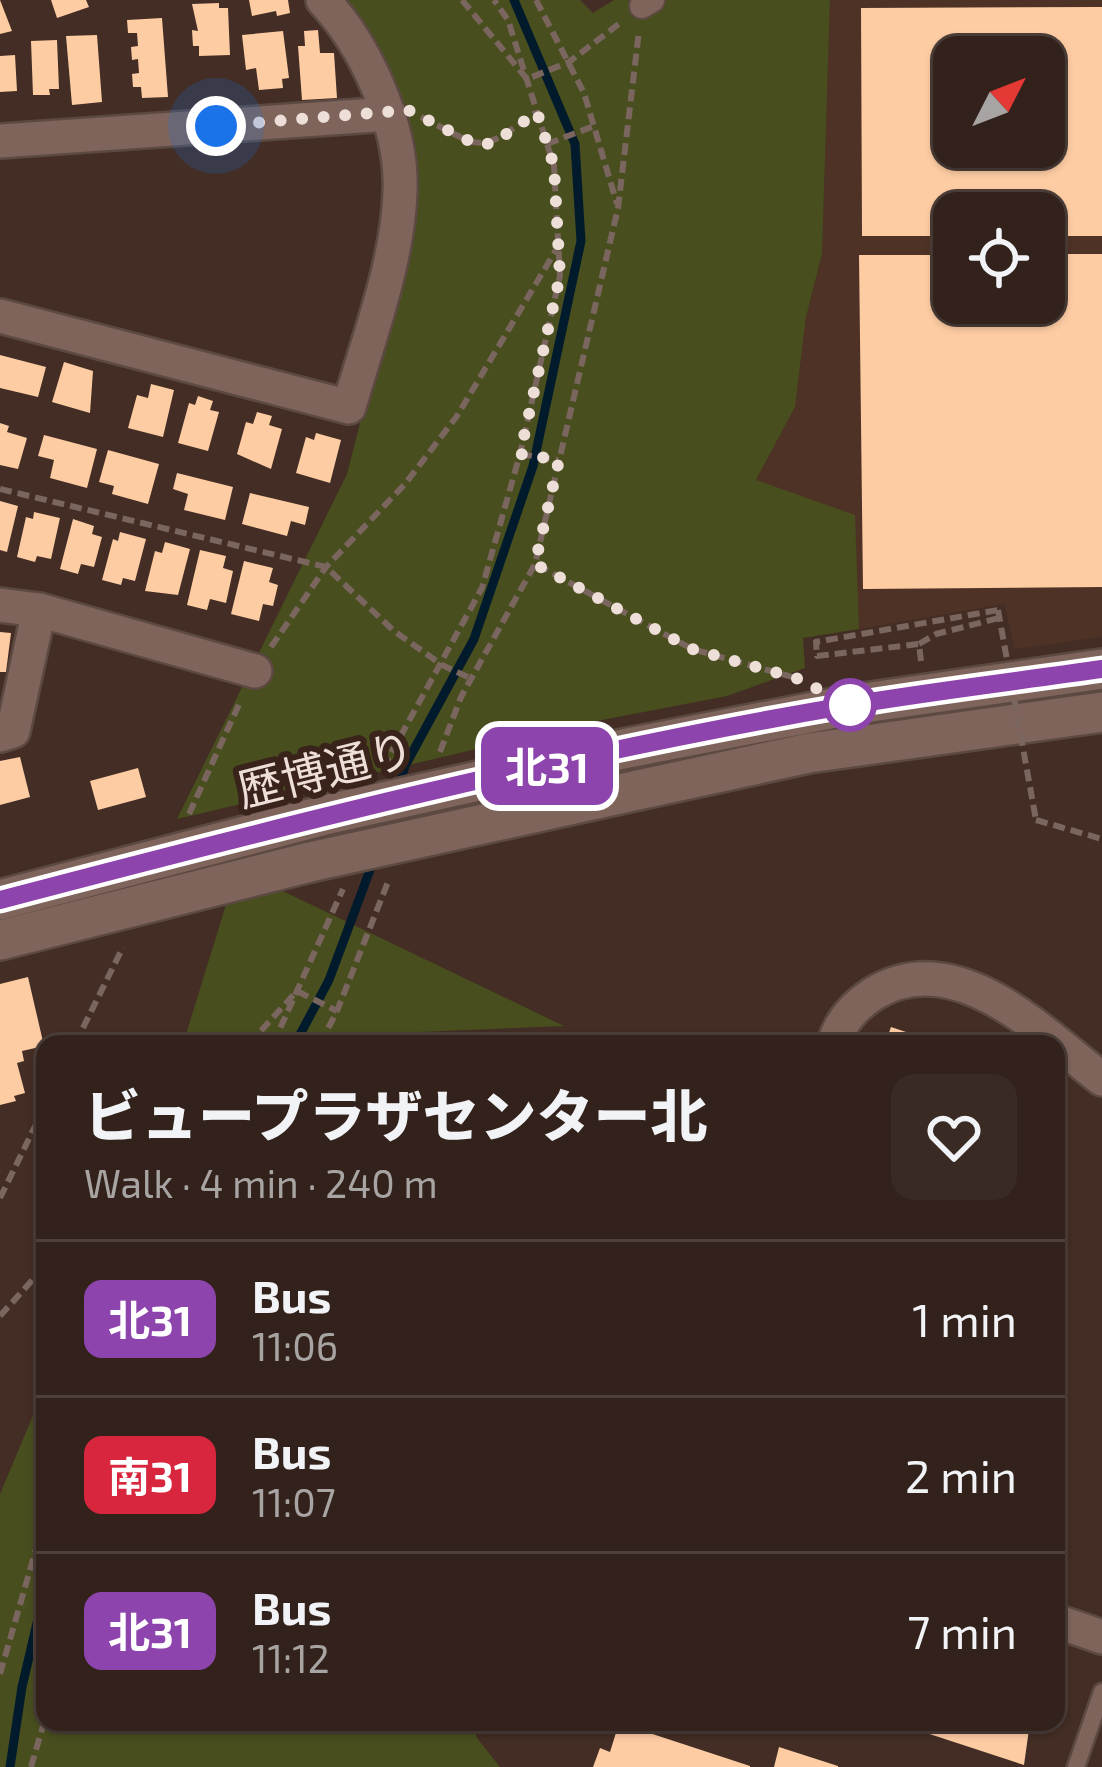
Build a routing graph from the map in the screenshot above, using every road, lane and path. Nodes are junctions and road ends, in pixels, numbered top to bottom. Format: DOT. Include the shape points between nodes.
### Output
graph roads {
  1 [pos="323,0"];
  2 [pos="462,0"];
  3 [pos="494,0"];
  4 [pos="536,0"];
  5 [pos="647,3"];
  6 [pos="568,62"];
  7 [pos="527,79"];
  8 [pos="537,112"];
  9 [pos="389,114"];
  10 [pos="594,126"];
  11 [pos="0,142"];
  12 [pos="547,144"];
  13 [pos="618,208"];
  14 [pos="558,247"];
  15 [pos="0,316"];
  16 [pos="520,454"];
  17 [pos="559,460"];
  18 [pos="0,488"];
  19 [pos="535,564"];
  20 [pos="326,567"];
  21 [pos="0,605"];
  22 [pos="39,610"];
  23 [pos="999,614"];
  24 [pos="919,644"];
  25 [pos="921,661"];
  26 [pos="442,665"];
  27 [pos="1102,669"];
  28 [pos="255,671"];
  29 [pos="796,678"];
  30 [pos="472,679"];
  31 [pos="1102,712"];
  32 [pos="0,735"];
  33 [pos="436,760"];
  34 [pos="383,769"];
  35 [pos="185,822"];
  36 [pos="1102,839"];
  37 [pos="395,865"];
  38 [pos="349,872"];
  39 [pos="0,900"];
  40 [pos="127,938"];
  41 [pos="0,940"];
  42 [pos="297,992"];
  43 [pos="337,1011"];
  44 [pos="79,1035"];
  45 [pos="257,1035"];
  46 [pos="277,1035"];
  47 [pos="325,1035"];
  48 [pos="836,1035"];
  49 [pos="1045,1035"];
  50 [pos="1065,1051"];
  51 [pos="1102,1079"];
  52 [pos="36,1124"];
  53 [pos="0,1198"];
  54 [pos="36,1277"];
  55 [pos="0,1316"];
  56 [pos="36,1549"];
  57 [pos="1065,1624"];
  58 [pos="1102,1637"];
  59 [pos="0,1674"];
  60 [pos="1102,1692"];
  61 [pos="42,1731"];
  62 [pos="31,1767"];
  63 [pos="1076,1767"];
  1 -- 9 [label="street" via="348,26"];
  2 -- 7 [label="path"];
  3 -- 7 [label="path"];
  4 -- 6 [label="path"];
  5 -- 6 [label="path"];
  5 -- 13 [label="path"];
  6 -- 7 [label="path"];
  6 -- 10 [label="path"];
  7 -- 8 [label="path"];
  8 -- 9 [label="path" via="494,143 477,145 408,110"];
  8 -- 12 [label="path"];
  9 -- 11 [label="street"];
  9 -- 15 [label="street" via="400,191 349,407"];
  10 -- 12 [label="path"];
  10 -- 13 [label="path"];
  12 -- 14 [label="path"];
  13 -- 17 [label="path"];
  14 -- 16 [label="path" via="560,276"];
  14 -- 20 [label="path" via="458,416"];
  16 -- 17 [label="path"];
  16 -- 26 [label="path" via="482,588"];
  17 -- 19 [label="path"];
  18 -- 20 [label="path"];
  19 -- 29 [label="path" via="692,649"];
  19 -- 30 [label="path"];
  20 -- 26 [label="path"];
  20 -- 28 [label="path"];
  21 -- 22 [label="street"];
  22 -- 28 [label="street"];
  22 -- 32 [label="street" via="13,731"];
  23 -- 24 [label="path"];
  23 -- 24 [label="path" via="816,642 817,656"];
  23 -- 36 [label="path, bridge" via="1036,820"];
  24 -- 25 [label="path"];
  26 -- 30 [label="path"];
  26 -- 34 [label="path"];
  27 -- 39 [label="street, 歴博通り, bridge" via="628,748 329,814"];
  28 -- 35 [label="path"];
  30 -- 33 [label="path"];
  31 -- 41 [label="street, 歴博通り, bridge" via="809,753 310,862"];
  37 -- 43 [label="path"];
  38 -- 42 [label="path"];
  40 -- 44 [label="path"];
  42 -- 43 [label="path"];
  42 -- 45 [label="path"];
  42 -- 46 [label="path"];
  43 -- 47 [label="path"];
  48 -- 49 [label="street" via="860,1002 888,985 933,978 994,996"];
  50 -- 51 [label="street"];
  52 -- 53 [label="path"];
  54 -- 55 [label="path"];
  56 -- 59 [label="path"];
  57 -- 58 [label="street"];
  60 -- 63 [label="lane"];
  61 -- 62 [label="path"];
}
